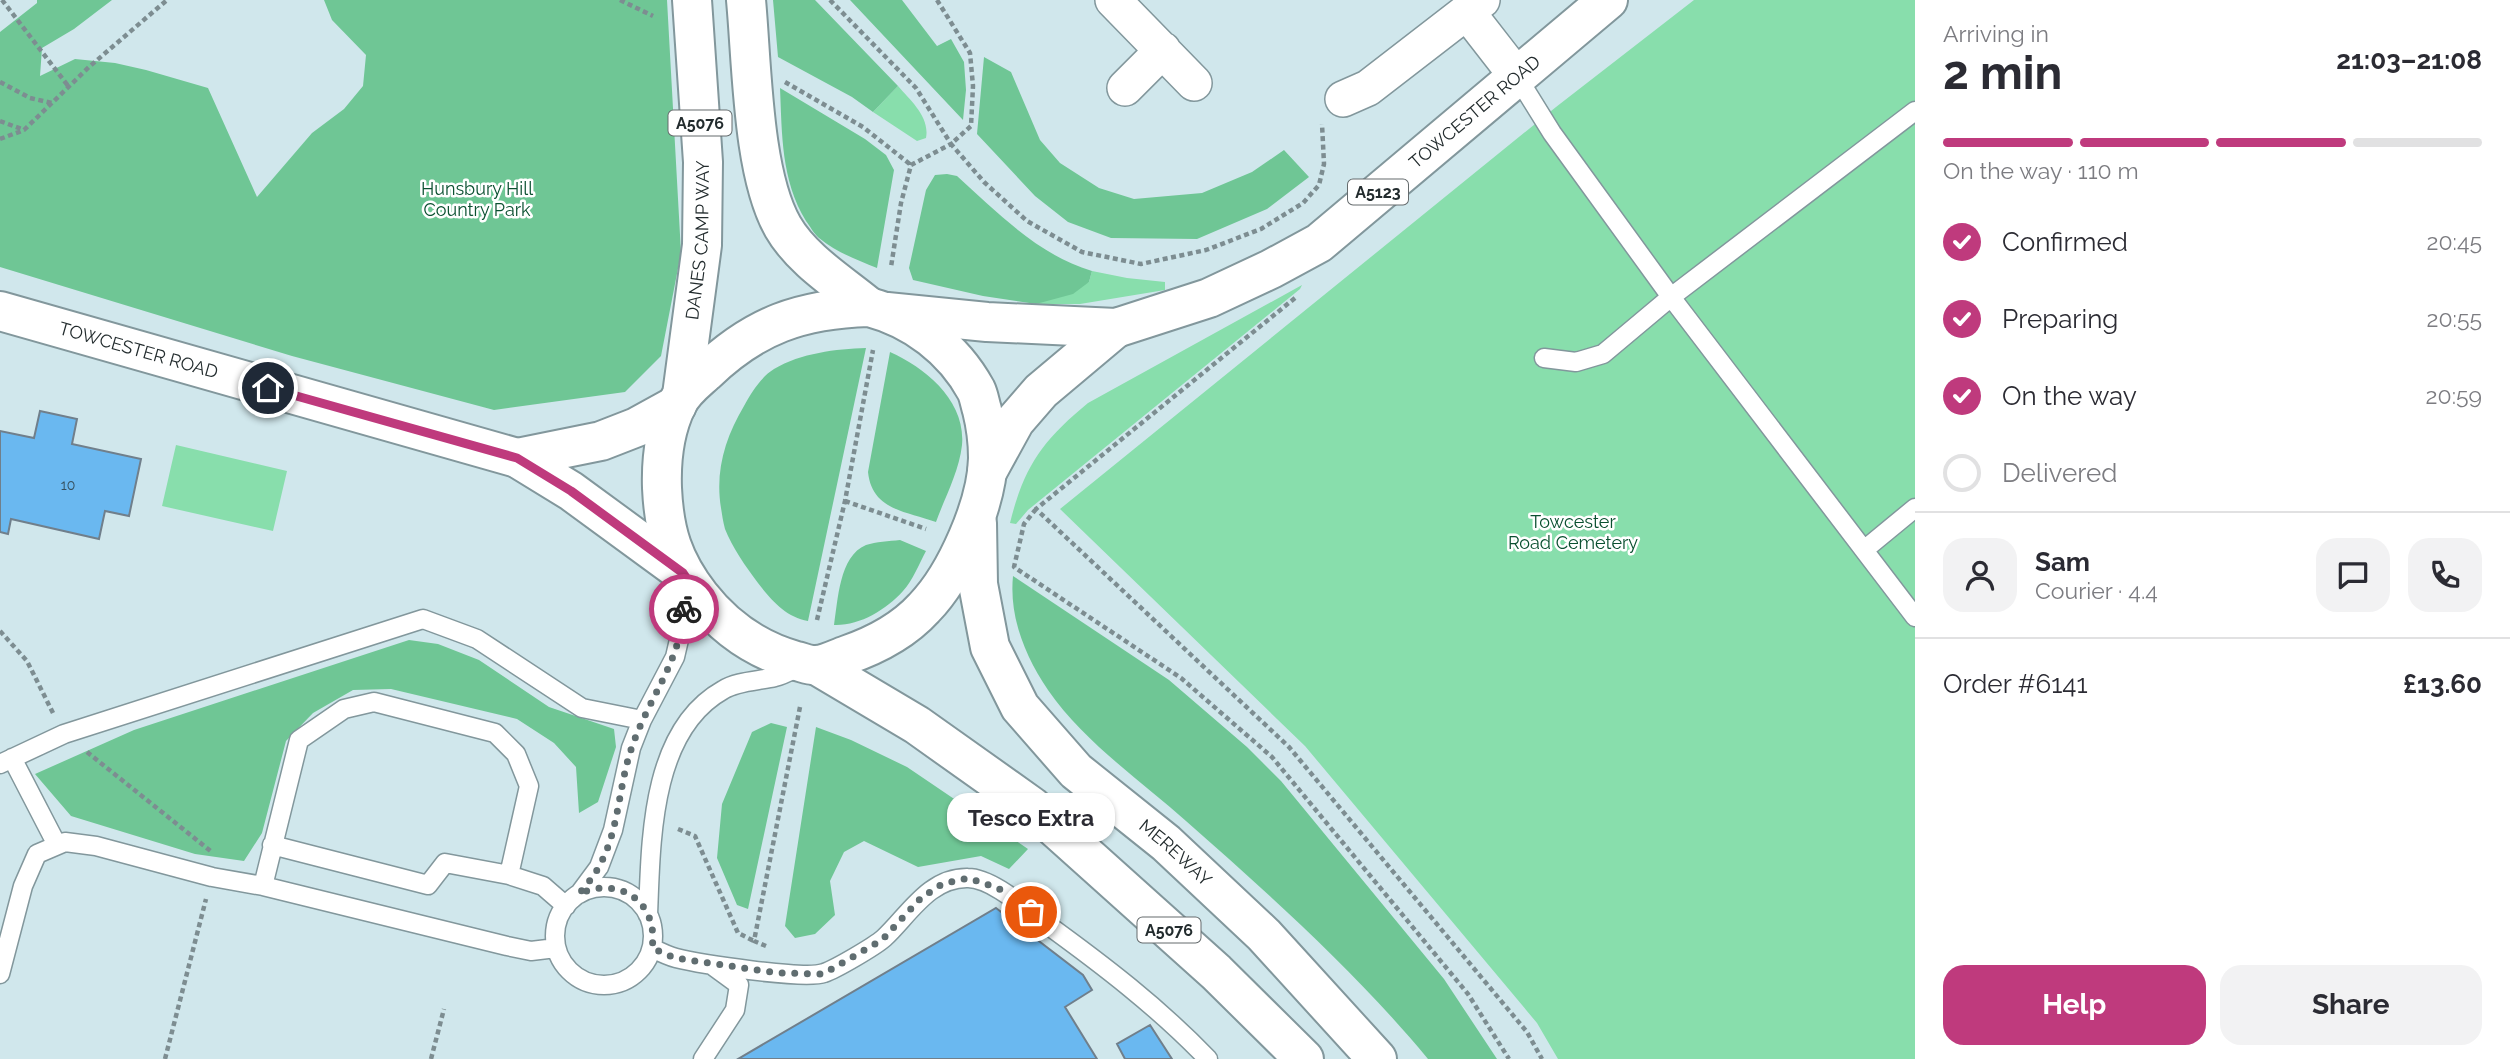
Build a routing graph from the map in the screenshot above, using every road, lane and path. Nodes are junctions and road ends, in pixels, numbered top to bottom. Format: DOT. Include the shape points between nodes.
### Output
graph roads {
  1 [pos="2,0"];
  2 [pos="167,0"];
  3 [pos="620,0"];
  4 [pos="692,0"];
  5 [pos="746,0"];
  6 [pos="830,0"];
  7 [pos="937,0"];
  8 [pos="1113,0"];
  9 [pos="1608,0"];
  10 [pos="1475,6"];
  11 [pos="653,16"];
  12 [pos="1163,50"];
  13 [pos="1516,75"];
  14 [pos="782,79"];
  15 [pos="0,82"];
  16 [pos="1194,83"];
  17 [pos="69,87"];
  18 [pos="1125,88"];
  19 [pos="1343,99"];
  20 [pos="52,103"];
  21 [pos="1915,111"];
  22 [pos="0,121"];
  23 [pos="24,130"];
  24 [pos="0,139"];
  25 [pos="951,144"];
  26 [pos="911,165"];
  27 [pos="891,267"];
  28 [pos="1306,289"];
  29 [pos="1671,297"];
  30 [pos="878,309"];
  31 [pos="0,312"];
  32 [pos="1116,328"];
  33 [pos="873,350"];
  34 [pos="1544,359"];
  35 [pos="679,400"];
  36 [pos="517,458"];
  37 [pos="986,472"];
  38 [pos="845,500"];
  39 [pos="1915,508"];
  40 [pos="1036,509"];
  41 [pos="977,514"];
  42 [pos="926,529"];
  43 [pos="1864,550"];
  44 [pos="685,576"];
  45 [pos="1915,617"];
  46 [pos="817,620"];
  47 [pos="0,631"];
  48 [pos="811,664"];
  49 [pos="800,707"];
  50 [pos="642,720"];
  51 [pos="64,734"];
  52 [pos="6,761"];
  53 [pos="654,818"];
  54 [pos="57,845"];
  55 [pos="272,845"];
  56 [pos="509,875"];
  57 [pos="212,877"];
  58 [pos="263,886"];
  59 [pos="572,900"];
  60 [pos="648,915"];
  61 [pos="754,941"];
  62 [pos="556,948"];
  63 [pos="652,948"];
  64 [pos="709,963"];
  65 [pos="778,973"];
  66 [pos="0,974"];
  67 [pos="444,1010"];
  68 [pos="165,1059"];
  69 [pos="431,1059"];
  70 [pos="703,1059"];
  71 [pos="1208,1059"];
  72 [pos="1304,1059"];
  73 [pos="1377,1059"];
  74 [pos="1509,1059"];
  75 [pos="1542,1059"];
  1 -- 17 [label="path"];
  2 -- 17 [label="path"];
  3 -- 11 [label="path"];
  4 -- 35 [label="main road, DANES CAMP WAY / A5076" via="703,162 702,245"];
  5 -- 30 [label="main road, A5076" via="759,145 771,200 783,228 807,257"];
  6 -- 25 [label="path" via="916,88"];
  7 -- 25 [label="path" via="970,52 971,126"];
  8 -- 12 [label="street"];
  9 -- 13 [label="main road, TOWCESTER ROAD / A5123"];
  10 -- 13 [label="street"];
  10 -- 19 [label="street" via="1368,88"];
  12 -- 16 [label="street"];
  12 -- 18 [label="street"];
  13 -- 29 [label="lane" via="1545,124"];
  13 -- 32 [label="main road, TOWCESTER ROAD / A5123" via="1319,243 1209,298"];
  14 -- 26 [label="path" via="863,127"];
  15 -- 20 [label="path" via="30,98"];
  17 -- 20 [label="path"];
  19 -- 25 [label="path" via="1322,123 1324,164 1319,185 1303,203 1261,229 1228,242 1141,264 1082,252 1027,221"];
  20 -- 23 [label="path"];
  21 -- 29 [label="lane"];
  22 -- 23 [label="path"];
  23 -- 24 [label="path"];
  25 -- 26 [label="path"];
  26 -- 27 [label="path"];
  28 -- 40 [label="path"];
  29 -- 34 [label="lane" via="1603,354 1576,362"];
  29 -- 43 [label="lane"];
  30 -- 32 [label="main road, TOWCESTER ROAD / A5123" via="987,322"];
  30 -- 35 [label="main road, TOWCESTER ROAD" via="834,308 782,320 718,360"];
  30 -- 37 [label="main road" via="927,333 947,350 977,391 987,431"];
  31 -- 36 [label="main road, TOWCESTER ROAD"];
  32 -- 37 [label="main road, TOWCESTER ROAD / A5123" via="1041,391 1014,421"];
  33 -- 38 [label="path"];
  35 -- 36 [label="main road, TOWCESTER ROAD" via="638,427 601,441"];
  35 -- 44 [label="main road" via="664,440 663,510 670,543"];
  36 -- 44 [label="main road, TOWCESTER ROAD" via="571,491"];
  37 -- 41 [label="main road"];
  38 -- 42 [label="path"];
  38 -- 46 [label="path"];
  39 -- 43 [label="lane"];
  40 -- 74 [label="path" via="1024,524 1014,567 1181,678 1272,757 1468,994"];
  40 -- 75 [label="path" via="1289,747 1527,1032"];
  41 -- 48 [label="main road" via="963,549 925,608 876,645"];
  41 -- 73 [label="main road, MEREWAY" via="978,584 990,647 1020,707 1076,771 1166,843 1264,935"];
  43 -- 45 [label="lane"];
  44 -- 48 [label="main road" via="728,627 777,655"];
  44 -- 50 [label="lane" via="684,618 675,657"];
  47 -- 51 [label="path" via="27,662"];
  48 -- 53 [label="lane" via="726,688 705,702 681,732 666,766"];
  48 -- 72 [label="main road, A5076" via="916,725 1031,806 1216,972"];
  49 -- 61 [label="path"];
  50 -- 51 [label="lane" via="582,708 477,639 423,619"];
  50 -- 59 [label="lane" via="599,867"];
  51 -- 52 [label="lane"];
  51 -- 57 [label="path" via="214,851"];
  52 -- 54 [label="lane"];
  53 -- 60 [label="lane"];
  53 -- 61 [label="path" via="695,836 738,933"];
  54 -- 57 [label="lane" via="96,846"];
  54 -- 66 [label="lane" via="37,854 23,886"];
  55 -- 56 [label="lane" via="428,885 445,863"];
  55 -- 56 [label="lane" via="299,740 344,709 374,702 495,733 516,754 529,786"];
  55 -- 58 [label="lane"];
  56 -- 59 [label="lane"];
  57 -- 58 [label="lane"];
  57 -- 68 [label="path"];
  58 -- 62 [label="lane" via="531,951"];
  59 -- 60 [label="lane" via="591,889 618,889 641,904"];
  59 -- 62 [label="lane" via="557,926"];
  60 -- 63 [label="lane"];
  61 -- 65 [label="path" via="775,950"];
  62 -- 63 [label="lane" via="573,974 604,985 634,975"];
  63 -- 64 [label="lane" via="675,958"];
  64 -- 65 [label="lane"];
  64 -- 70 [label="lane" via="739,985 734,1010"];
  65 -- 71 [label="lane" via="823,974 882,940 921,898 942,884 968,878 998,888 1108,968"];
  67 -- 69 [label="path"];
}
